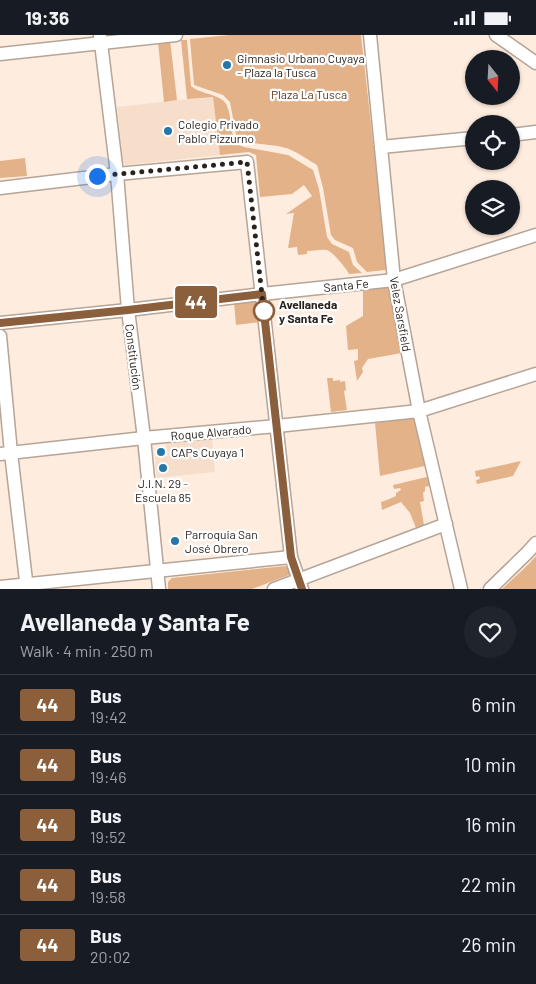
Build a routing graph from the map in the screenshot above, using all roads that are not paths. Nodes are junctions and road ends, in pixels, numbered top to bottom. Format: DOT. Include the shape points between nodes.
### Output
graph roads {
  1 [pos="176,35"];
  2 [pos="370,35"];
  3 [pos="496,35"];
  4 [pos="100,39"];
  5 [pos="0,54"];
  6 [pos="536,63"];
  7 [pos="536,132"];
  8 [pos="520,134"];
  9 [pos="465,139"];
  10 [pos="381,147"];
  11 [pos="117,173"];
  12 [pos="0,188"];
  13 [pos="536,235"];
  14 [pos="394,281"];
  15 [pos="262,294"];
  16 [pos="128,310"];
  17 [pos="0,323"];
  18 [pos="0,336"];
  19 [pos="536,374"];
  20 [pos="419,411"];
  21 [pos="277,427"];
  22 [pos="144,438"];
  23 [pos="6,454"];
  24 [pos="446,524"];
  25 [pos="536,543"];
  26 [pos="291,557"];
  27 [pos="158,570"];
  28 [pos="301,584"];
  29 [pos="0,587"];
  30 [pos="27,587"];
  31 [pos="159,589"];
  32 [pos="274,589"];
  33 [pos="461,589"];
  34 [pos="490,589"];
  1 -- 4 [label="street"];
  2 -- 10 [label="street, Velez Sarsfield"];
  3 -- 6 [label="street"];
  4 -- 5 [label="street"];
  4 -- 11 [label="street, Constitución"];
  7 -- 8 [label="street"];
  9 -- 10 [label="street"];
  10 -- 14 [label="street, Velez Sarsfield"];
  11 -- 12 [label="street"];
  11 -- 15 [label="street" via="247,162"];
  11 -- 16 [label="street, Constitución"];
  13 -- 14 [label="street, Santa Fe"];
  14 -- 15 [label="street, Santa Fe"];
  14 -- 20 [label="street, Velez Sarsfield"];
  15 -- 16 [label="street, Santa Fe"];
  15 -- 21 [label="street"];
  16 -- 17 [label="street, Santa Fe"];
  16 -- 22 [label="street, Constitución"];
  18 -- 23 [label="street"];
  19 -- 20 [label="street, Roque Alvarado"];
  20 -- 21 [label="street, Roque Alvarado"];
  20 -- 24 [label="street, Velez Sarsfield"];
  21 -- 22 [label="street, Roque Alvarado"];
  21 -- 26 [label="street"];
  22 -- 23 [label="street, Roque Alvarado"];
  22 -- 27 [label="street, Constitución"];
  23 -- 30 [label="street"];
  24 -- 28 [label="street"];
  24 -- 33 [label="street, Velez Sarsfield"];
  25 -- 34 [label="street"];
  26 -- 27 [label="street"];
  26 -- 28 [label="street"];
  27 -- 30 [label="street"];
  27 -- 31 [label="street, Constitución"];
  28 -- 32 [label="street"];
  29 -- 30 [label="street"];
}
